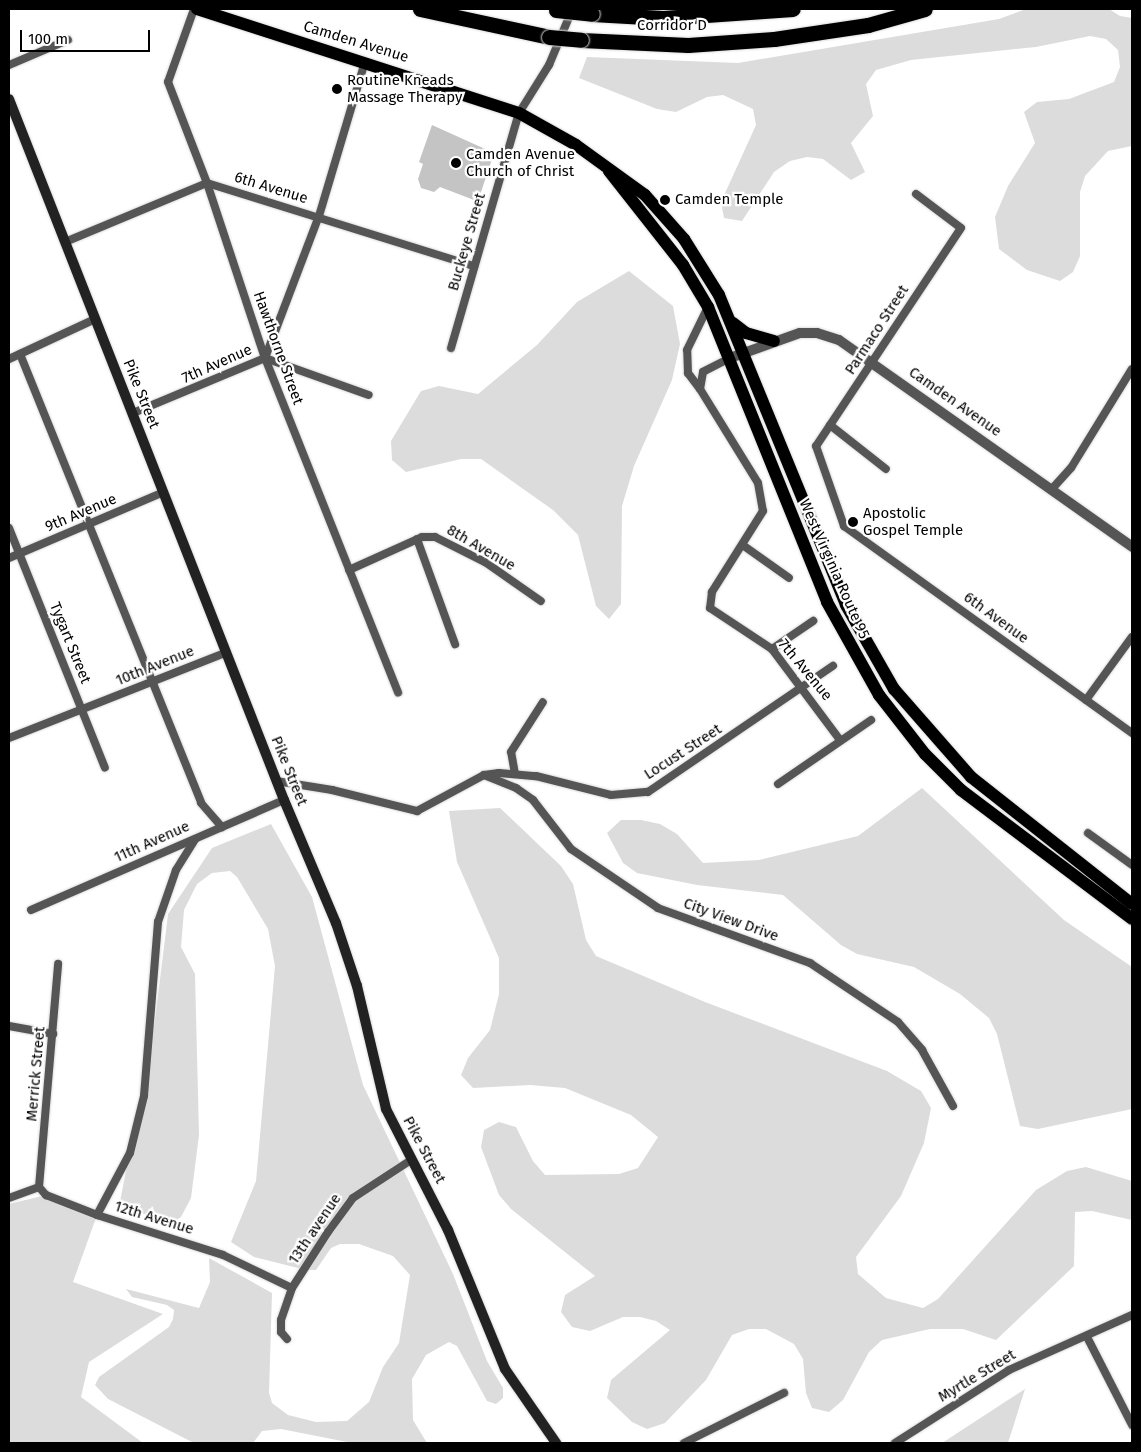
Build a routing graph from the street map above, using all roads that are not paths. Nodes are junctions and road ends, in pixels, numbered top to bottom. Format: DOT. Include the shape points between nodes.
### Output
graph roads {
  1 [pos="195,9"];
  2 [pos="420,9"];
  3 [pos="553,9"];
  4 [pos="573,9"];
  5 [pos="793,9"];
  6 [pos="925,9"];
  7 [pos="68,40"];
  8 [pos="365,62"];
  9 [pos="9,65"];
  10 [pos="9,100"];
  11 [pos="519,113"];
  12 [pos="608,169"];
  13 [pos="207,183"];
  14 [pos="916,194"];
  15 [pos="319,216"];
  16 [pos="65,242"];
  17 [pos="474,266"];
  18 [pos="708,307"];
  19 [pos="95,319"];
  20 [pos="732,322"];
  21 [pos="774,341"];
  22 [pos="451,348"];
  23 [pos="745,352"];
  24 [pos="20,354"];
  25 [pos="265,358"];
  26 [pos="730,358"];
  27 [pos="9,359"];
  28 [pos="872,363"];
  29 [pos="1132,369"];
  30 [pos="700,389"];
  31 [pos="369,395"];
  32 [pos="133,413"];
  33 [pos="830,424"];
  34 [pos="886,469"];
  35 [pos="1051,490"];
  36 [pos="164,492"];
  37 [pos="88,525"];
  38 [pos="844,526"];
  39 [pos="9,528"];
  40 [pos="417,539"];
  41 [pos="744,546"];
  42 [pos="1132,547"];
  43 [pos="19,554"];
  44 [pos="9,558"];
  45 [pos="349,570"];
  46 [pos="789,578"];
  47 [pos="541,601"];
  48 [pos="813,622"];
  49 [pos="1132,637"];
  50 [pos="455,644"];
  51 [pos="772,649"];
  52 [pos="226,652"];
  53 [pos="833,666"];
  54 [pos="154,683"];
  55 [pos="804,686"];
  56 [pos="398,693"];
  57 [pos="1086,700"];
  58 [pos="543,702"];
  59 [pos="83,710"];
  60 [pos="871,720"];
  61 [pos="1132,733"];
  62 [pos="9,738"];
  63 [pos="840,740"];
  64 [pos="104,768"];
  65 [pos="515,774"];
  66 [pos="484,775"];
  67 [pos="276,781"];
  68 [pos="778,784"];
  69 [pos="284,800"];
  70 [pos="222,827"];
  71 [pos="1088,833"];
  72 [pos="194,839"];
  73 [pos="1132,865"];
  74 [pos="1132,904"];
  75 [pos="31,910"];
  76 [pos="1132,919"];
  77 [pos="58,964"];
  78 [pos="9,1026"];
  79 [pos="54,1034"];
  80 [pos="954,1106"];
  81 [pos="411,1160"];
  82 [pos="39,1187"];
  83 [pos="9,1198"];
  84 [pos="97,1215"];
  85 [pos="292,1288"];
  86 [pos="1132,1315"];
  87 [pos="1087,1338"];
  88 [pos="286,1339"];
  89 [pos="784,1393"];
  90 [pos="1132,1425"];
  91 [pos="556,1443"];
  92 [pos="684,1443"];
  93 [pos="895,1443"];
  1 -- 8 [label="main road, Camden Avenue"];
  1 -- 13 [label="street, Hawthorne Street" via="168,82"];
  2 -- 6 [label="highway, Corridor D, bridge" via="549,37 688,45 774,39 868,25"];
  3 -- 5 [label="highway, Corridor D, bridge" via="664,18"];
  4 -- 11 [label="street, Buckeye Street" via="549,65"];
  7 -- 9 [label="street"];
  8 -- 11 [label="main road, Camden Avenue"];
  8 -- 15 [label="street"];
  10 -- 16 [label="main road, Pike Street"];
  11 -- 12 [label="main road, Camden Avenue" via="576,145"];
  11 -- 17 [label="street, Buckeye Street"];
  12 -- 18 [label="main road, Camden Avenue" via="683,265"];
  12 -- 20 [label="main road, Camden Avenue" via="644,195 675,228 711,279"];
  13 -- 15 [label="street, 6th Avenue"];
  13 -- 16 [label="street"];
  13 -- 25 [label="street, Hawthorne Street"];
  14 -- 28 [label="street, Parmaco Street" via="961,228"];
  15 -- 17 [label="street, 6th Avenue"];
  15 -- 25 [label="street"];
  16 -- 19 [label="main road, Pike Street"];
  17 -- 22 [label="street, Buckeye Street"];
  18 -- 26 [label="main road, Camden Avenue"];
  18 -- 30 [label="street" via="687,350 688,373"];
  19 -- 24 [label="street"];
  19 -- 32 [label="main road, Pike Street"];
  20 -- 21 [label="main road" via="746,333"];
  20 -- 23 [label="main road, Camden Avenue"];
  21 -- 23 [label="street, Camden Avenue"];
  21 -- 28 [label="street, Camden Avenue" via="800,333 825,335"];
  23 -- 26 [label="street, Camden Avenue"];
  23 -- 74 [label="main road, West Virginia Route 95" via="842,597 894,689 971,777"];
  24 -- 27 [label="street"];
  24 -- 37 [label="street"];
  25 -- 31 [label="street, 7th Avenue"];
  25 -- 32 [label="street, 7th Avenue"];
  25 -- 45 [label="street, Hawthorne Street"];
  26 -- 30 [label="street" via="703,372"];
  26 -- 76 [label="main road, West Virginia Route 95" via="833,615 879,695 926,754 961,790"];
  28 -- 33 [label="street, Parmaco Street"];
  28 -- 35 [label="street, Camden Avenue"];
  29 -- 35 [label="street" via="1071,468"];
  30 -- 41 [label="street" via="758,483 763,511"];
  32 -- 36 [label="main road, Pike Street"];
  33 -- 34 [label="street"];
  33 -- 38 [label="street, Parmaco Street" via="816,446"];
  35 -- 42 [label="street, Camden Avenue"];
  36 -- 37 [label="street, 9th Avenue"];
  36 -- 52 [label="main road, Pike Street"];
  37 -- 43 [label="street, 9th Avenue"];
  37 -- 54 [label="street"];
  38 -- 57 [label="street, 6th Avenue"];
  39 -- 43 [label="street, Tygart Street"];
  40 -- 45 [label="street, 8th Avenue"];
  40 -- 47 [label="street, 8th Avenue" via="436,537 484,562"];
  40 -- 50 [label="street"];
  41 -- 46 [label="street"];
  41 -- 51 [label="street, 7th Avenue" via="712,592 710,608"];
  43 -- 44 [label="street, 9th Avenue"];
  43 -- 59 [label="street, Tygart Street"];
  45 -- 56 [label="street, Hawthorne Street"];
  48 -- 51 [label="street"];
  49 -- 57 [label="street"];
  51 -- 55 [label="street, 7th Avenue"];
  52 -- 54 [label="street, 10th Avenue"];
  52 -- 67 [label="main road, Pike Street"];
  53 -- 55 [label="street, Locust Street"];
  54 -- 59 [label="street, 10th Avenue"];
  54 -- 70 [label="street" via="201,802"];
  55 -- 63 [label="street, 7th Avenue"];
  55 -- 65 [label="street, Locust Street" via="648,792 611,795"];
  57 -- 61 [label="street, 6th Avenue"];
  58 -- 65 [label="street" via="511,752"];
  59 -- 62 [label="street, 10th Avenue"];
  59 -- 64 [label="street, Tygart Street"];
  60 -- 63 [label="street"];
  63 -- 68 [label="street"];
  65 -- 66 [label="street, Locust Street"];
  66 -- 67 [label="street" via="417,810"];
  66 -- 80 [label="street, City View Drive" via="516,788 533,800 571,849 658,908 810,963 898,1022 922,1050"];
  67 -- 69 [label="main road, Pike Street"];
  69 -- 70 [label="street, 11th Avenue"];
  69 -- 81 [label="main road, Pike Street" via="348,955 386,1109"];
  70 -- 72 [label="street, 11th Avenue"];
  71 -- 73 [label="street"];
  72 -- 75 [label="street, 11th Avenue"];
  72 -- 84 [label="street" via="176,870 158,922 144,1096 130,1153"];
  77 -- 79 [label="street, Merrick Street"];
  78 -- 79 [label="street"];
  79 -- 82 [label="street, Merrick Street"];
  81 -- 85 [label="street, 13th avenue" via="353,1198"];
  81 -- 91 [label="main road, Pike Street" via="448,1230 498,1356"];
  82 -- 83 [label="street"];
  82 -- 84 [label="street, 12th Avenue" via="46,1195"];
  84 -- 85 [label="street, 12th Avenue" via="223,1255"];
  85 -- 88 [label="street, 13th avenue" via="281,1320 281,1332"];
  86 -- 87 [label="street, Myrtle Street"];
  87 -- 90 [label="street"];
  87 -- 93 [label="street, Myrtle Street" via="1009,1370"];
  89 -- 92 [label="street"];
}
